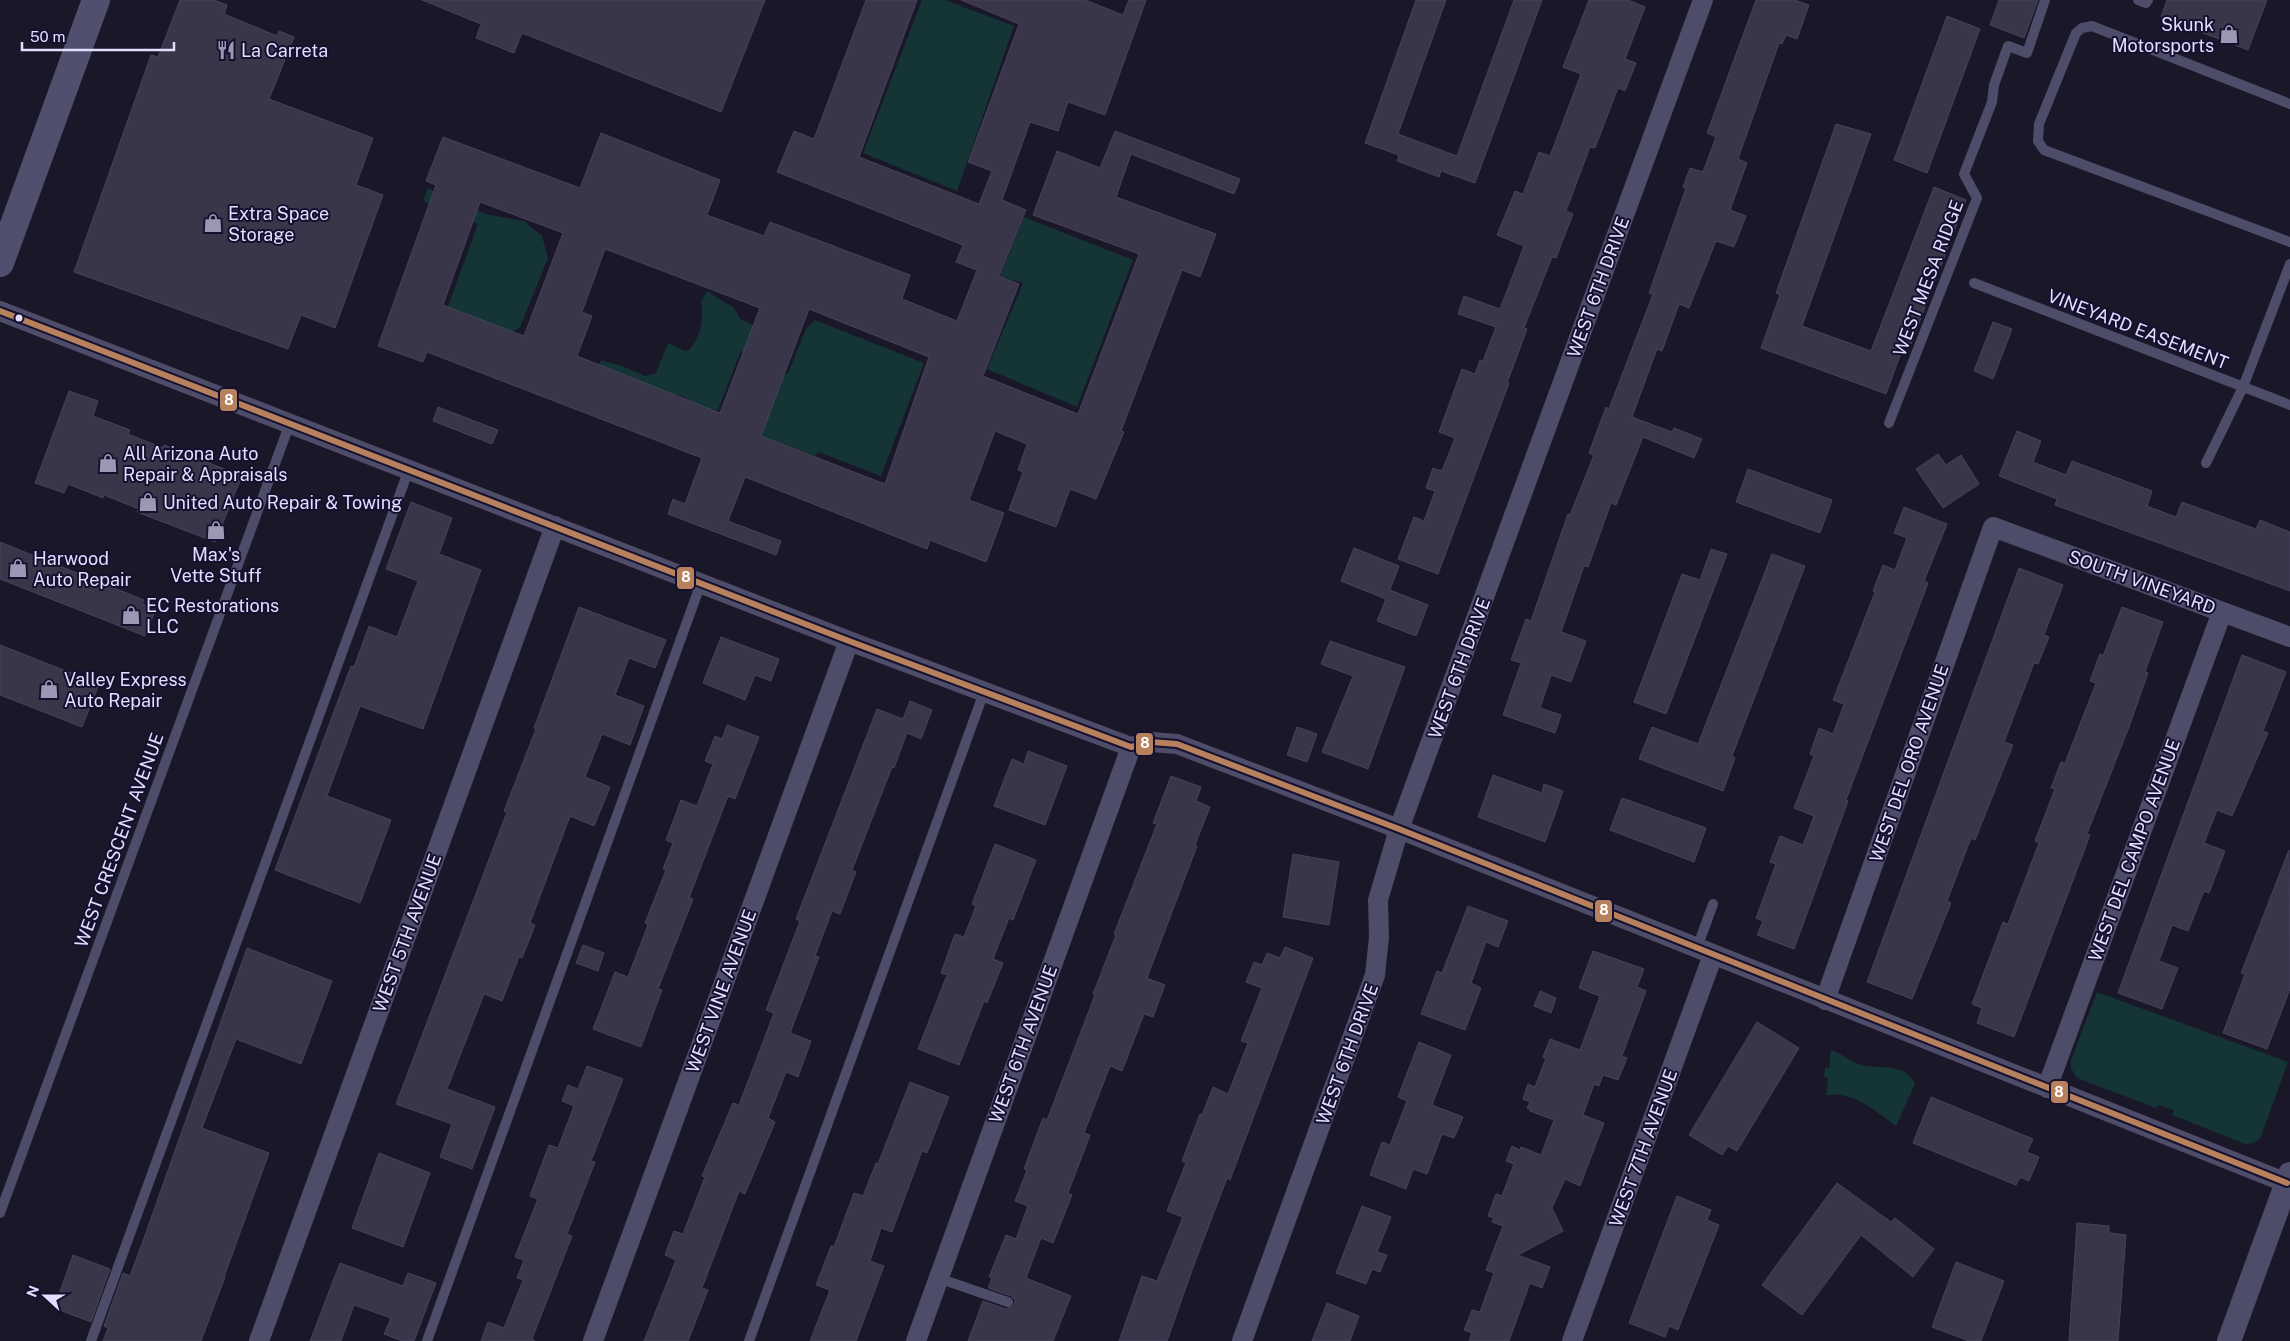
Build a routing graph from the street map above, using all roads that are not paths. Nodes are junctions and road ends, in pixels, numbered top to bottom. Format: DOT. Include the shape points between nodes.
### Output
graph roads {
  1 [pos="96,0"];
  2 [pos="1703,0"];
  3 [pos="2045,0"];
  4 [pos="2138,0"];
  5 [pos="2148,0"];
  6 [pos="2290,104"];
  7 [pos="2290,242"];
  8 [pos="0,263"];
  9 [pos="2290,264"];
  10 [pos="1974,283"];
  11 [pos="0,311"];
  12 [pos="2243,388"];
  13 [pos="2290,405"];
  14 [pos="290,423"];
  15 [pos="1889,423"];
  16 [pos="2206,463"];
  17 [pos="410,469"];
  18 [pos="554,526"];
  19 [pos="1993,526"];
  20 [pos="702,583"];
  21 [pos="2222,612"];
  22 [pos="2290,637"];
  23 [pos="849,641"];
  24 [pos="984,692"];
  25 [pos="1131,747"];
  26 [pos="1399,829"];
  27 [pos="1713,904"];
  28 [pos="1705,951"];
  29 [pos="1825,1000"];
  30 [pos="2047,1088"];
  31 [pos="2288,1178"];
  32 [pos="0,1213"];
  33 [pos="938,1278"];
  34 [pos="1008,1302"];
  35 [pos="92,1341"];
  36 [pos="259,1341"];
  37 [pos="427,1341"];
  38 [pos="593,1341"];
  39 [pos="749,1341"];
  40 [pos="916,1341"];
  41 [pos="1242,1341"];
  42 [pos="1572,1341"];
  43 [pos="2229,1341"];
  1 -- 8 [label="main road"];
  2 -- 26 [label="street, WEST 6TH DRIVE"];
  3 -- 15 [label="lane, WEST MESA RIDGE" via="2026,53 2008,46 1994,85 1992,102 1964,174 1977,198"];
  4 -- 5 [label="lane" via="2146,3"];
  6 -- 7 [label="lane" via="2092,26 2076,33 2039,124 2038,141 2044,150"];
  9 -- 12 [label="lane"];
  10 -- 12 [label="lane, VINEYARD EASEMENT"];
  11 -- 14 [label="street"];
  12 -- 13 [label="lane, VINEYARD EASEMENT"];
  12 -- 16 [label="lane"];
  14 -- 17 [label="street"];
  14 -- 32 [label="lane, WEST CRESCENT AVENUE"];
  17 -- 18 [label="street"];
  17 -- 35 [label="lane"];
  18 -- 20 [label="street"];
  18 -- 36 [label="street, WEST 5TH AVENUE"];
  19 -- 21 [label="street, SOUTH VINEYARD"];
  19 -- 29 [label="street, WEST DEL ORO AVENUE"];
  20 -- 23 [label="street"];
  20 -- 37 [label="lane"];
  21 -- 22 [label="street, SOUTH VINEYARD"];
  21 -- 30 [label="street, WEST DEL CAMPO AVENUE"];
  23 -- 24 [label="street"];
  23 -- 38 [label="street, WEST VINE AVENUE"];
  24 -- 25 [label="street"];
  24 -- 39 [label="lane"];
  25 -- 26 [label="street" via="1151,742 1177,744"];
  25 -- 33 [label="street, WEST 6TH AVENUE"];
  26 -- 28 [label="street"];
  26 -- 41 [label="street, WEST 6TH DRIVE" via="1378,900 1375,975"];
  27 -- 28 [label="lane"];
  28 -- 29 [label="street"];
  28 -- 42 [label="street, WEST 7TH AVENUE"];
  29 -- 30 [label="street"];
  30 -- 31 [label="street"];
  31 -- 43 [label="street"];
  33 -- 34 [label="lane"];
  33 -- 40 [label="street, WEST 6TH AVENUE"];
}
